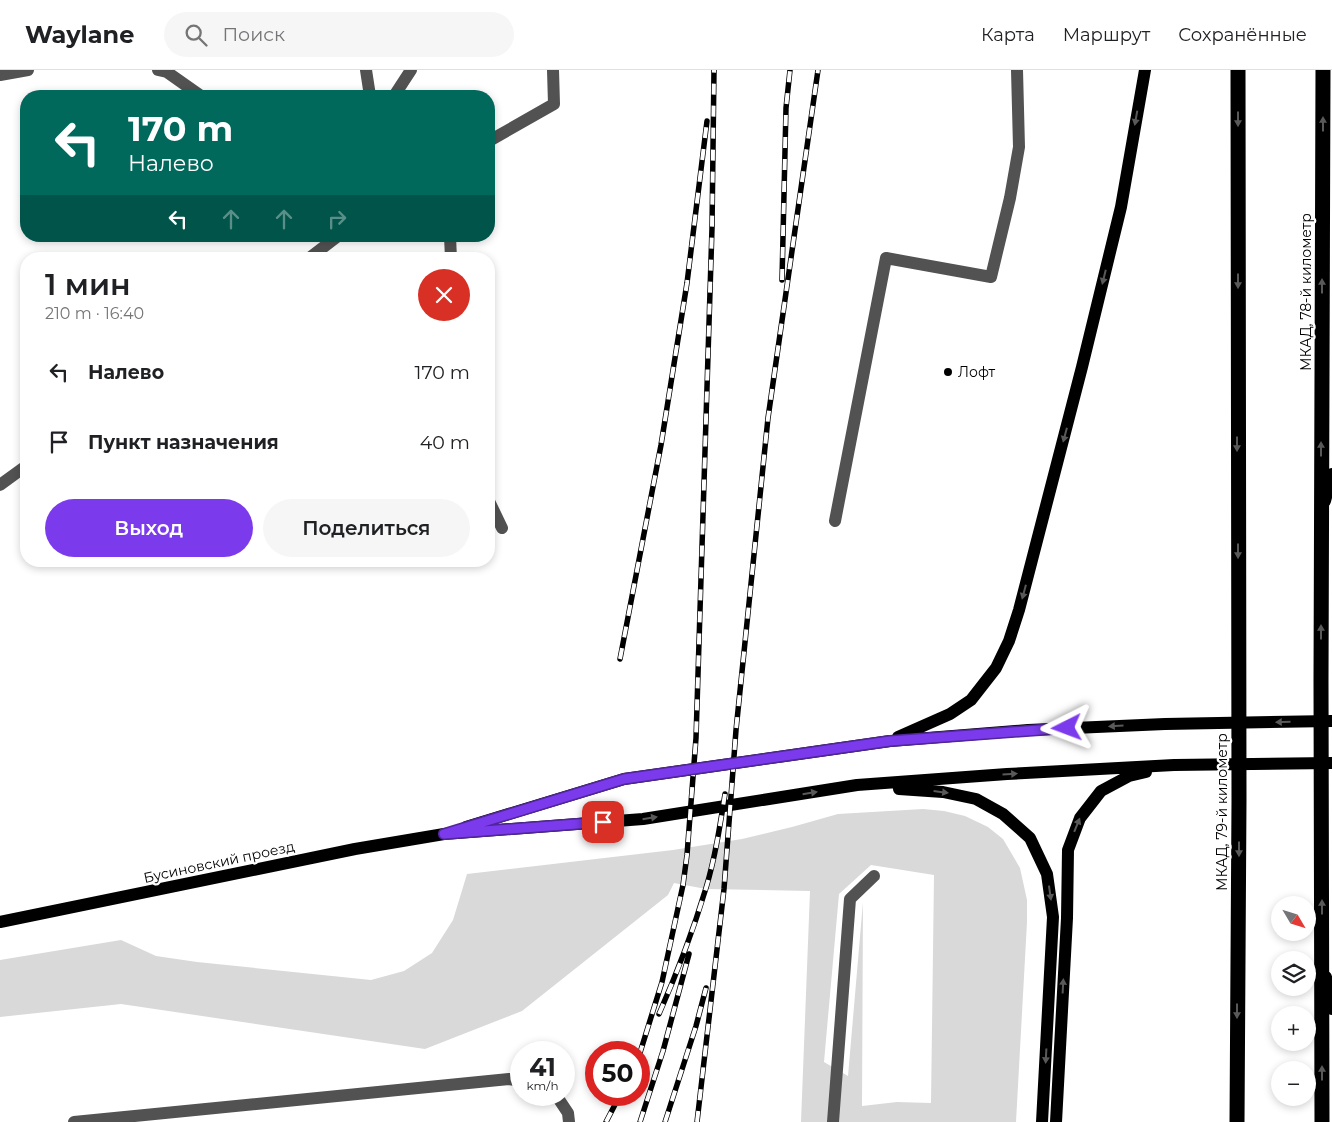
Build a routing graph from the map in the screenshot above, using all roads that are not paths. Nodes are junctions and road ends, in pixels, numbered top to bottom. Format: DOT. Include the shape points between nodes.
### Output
graph roads {
  1 [pos="28,70"];
  2 [pos="158,70"];
  3 [pos="366,70"];
  4 [pos="410,70"];
  5 [pos="554,70"];
  6 [pos="1017,70"];
  7 [pos="1145,70"];
  8 [pos="1238,70"];
  9 [pos="1323,70"];
  10 [pos="0,76"];
  11 [pos="192,90"];
  12 [pos="369,90"];
  13 [pos="398,90"];
  14 [pos="495,138"];
  15 [pos="330,242"];
  16 [pos="317,252"];
  17 [pos="20,470"];
  18 [pos="1332,474"];
  19 [pos="0,485"];
  20 [pos="495,513"];
  21 [pos="1321,515"];
  22 [pos="835,520"];
  23 [pos="502,528"];
  24 [pos="1332,721"];
  25 [pos="890,741"];
  26 [pos="1332,763"];
  27 [pos="1174,765"];
  28 [pos="857,785"];
  29 [pos="444,834"];
  30 [pos="874,876"];
  31 [pos="0,922"];
  32 [pos="1322,956"];
  33 [pos="1332,1008"];
  34 [pos="510,1079"];
  35 [pos="564,1106"];
  36 [pos="74,1122"];
  37 [pos="569,1122"];
  38 [pos="833,1122"];
  39 [pos="1042,1122"];
  40 [pos="1056,1122"];
  41 [pos="1236,1122"];
  42 [pos="1322,1122"];
  1 -- 10 [label="lane"];
  2 -- 11 [label="lane" via="167,72"];
  3 -- 12 [label="lane"];
  4 -- 13 [label="lane"];
  5 -- 14 [label="lane" via="554,104"];
  6 -- 22 [label="lane" via="1019,147 991,278 886,258"];
  7 -- 25 [label="main road, one-way" via="1121,207 1009,641 996,668 971,700 950,714"];
  8 -- 41 [label="highway, МКАД, 79-й километр, one-way"];
  21 -- 9 [label="highway, МКАД, 78-й километр, one-way"];
  15 -- 16 [label="lane"];
  17 -- 19 [label="lane"];
  18 -- 21 [label="main road"];
  20 -- 23 [label="lane"];
  32 -- 21 [label="highway, one-way"];
  24 -- 25 [label="main road, one-way" via="1028,730"];
  25 -- 29 [label="main road" via="624,779"];
  26 -- 27 [label="main road"];
  28 -- 27 [label="main road, one-way"];
  40 -- 27 [label="main road, one-way" via="1068,850 1080,818 1101,791 1129,776"];
  29 -- 28 [label="main road, one-way" via="643,819"];
  28 -- 39 [label="main road, one-way" via="943,792 976,799 1003,814 1030,838 1047,874 1053,917"];
  29 -- 31 [label="main road, Бусиновский проезд" via="345,851"];
  30 -- 38 [label="lane" via="850,899"];
  32 -- 33 [label="main road"];
  42 -- 32 [label="highway, one-way"];
  34 -- 36 [label="lane"];
  35 -- 37 [label="lane"];
}
